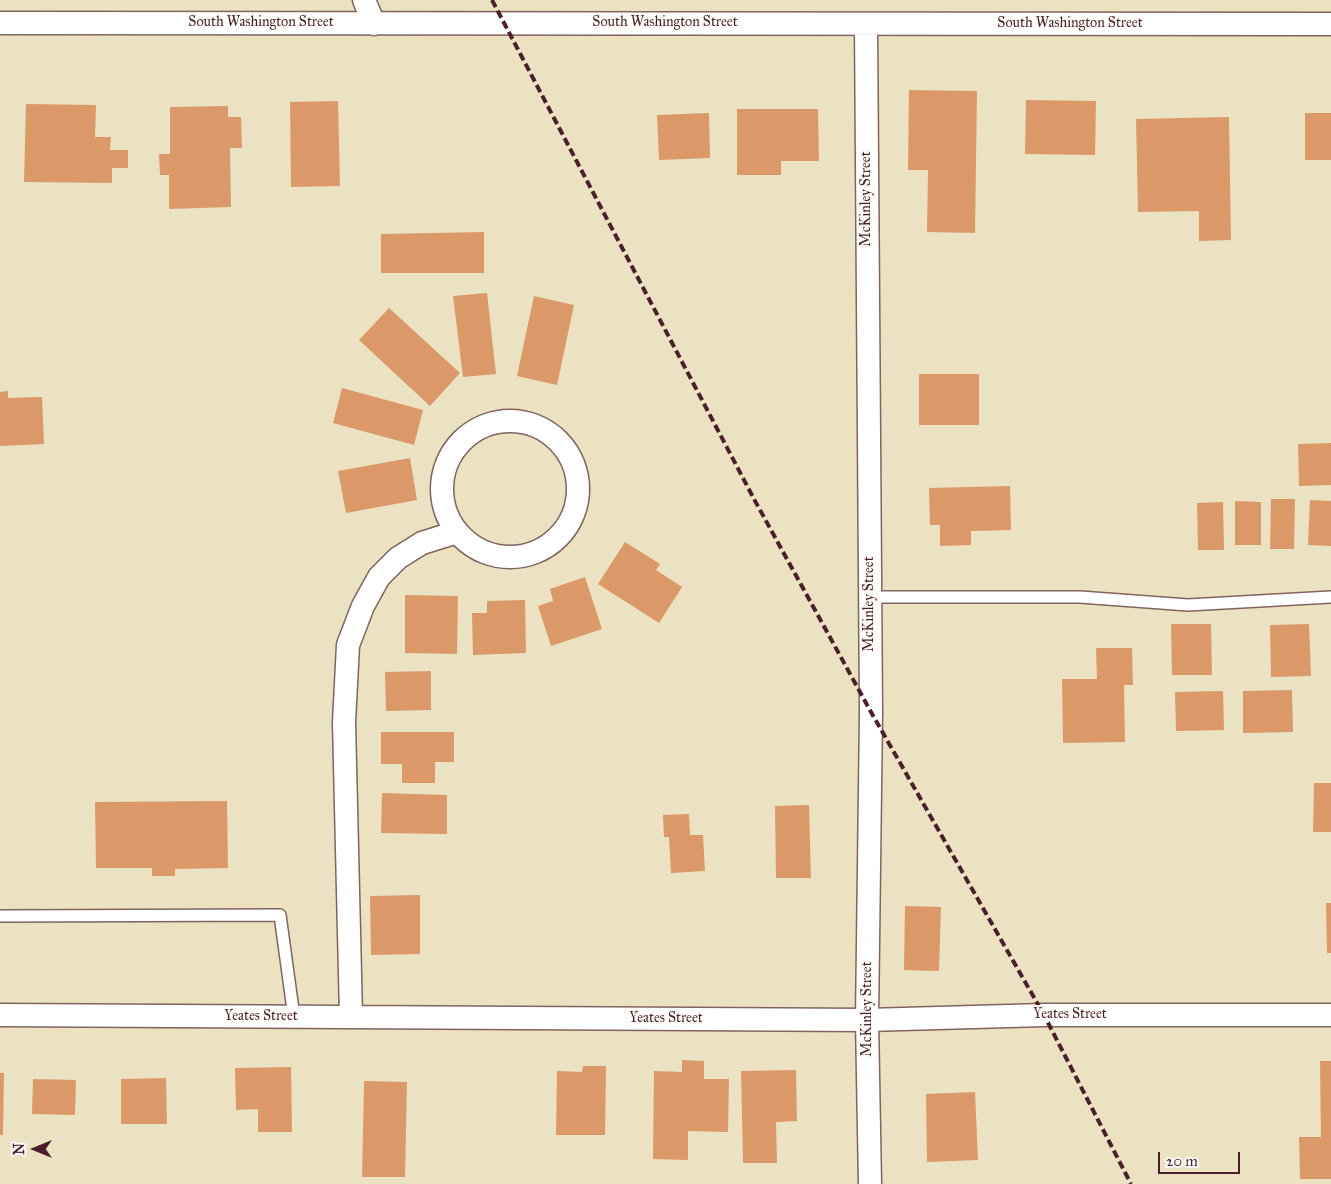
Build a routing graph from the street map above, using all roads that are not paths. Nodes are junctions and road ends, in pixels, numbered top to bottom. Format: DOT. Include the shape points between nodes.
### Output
graph roads {
  1 [pos="364,0"];
  2 [pos="0,23"];
  3 [pos="374,24"];
  4 [pos="866,24"];
  5 [pos="1331,24"];
  6 [pos="457,532"];
  7 [pos="870,597"];
  8 [pos="1331,597"];
  9 [pos="0,916"];
  10 [pos="0,1015"];
  11 [pos="1331,1015"];
  12 [pos="294,1017"];
  13 [pos="351,1017"];
  14 [pos="867,1020"];
  15 [pos="870,1184"];
  1 -- 3 [label="street"];
  2 -- 3 [label="street, South Washington Street"];
  3 -- 4 [label="street, South Washington Street"];
  4 -- 5 [label="street, South Washington Street"];
  4 -- 7 [label="street, McKinley Street"];
  6 -- 6 [label="street" via="446,513 441,491 444,468 454,448 470,432 491,422 513,420 535,425 554,436 568,454 577,475 578,498 571,519 558,538 539,550 517,557 495,556 474,547"];
  6 -- 13 [label="street" via="422,543 398,558 379,577 363,606 348,645 344,722"];
  7 -- 8 [label="lane" via="1080,597 1188,605"];
  7 -- 14 [label="street, McKinley Street"];
  9 -- 12 [label="lane" via="280,915"];
  10 -- 12 [label="street, Yeates Street"];
  11 -- 14 [label="street, Yeates Street" via="1044,1015"];
  12 -- 13 [label="street, Yeates Street"];
  13 -- 14 [label="street, Yeates Street"];
  14 -- 15 [label="street, McKinley Street"];
}
